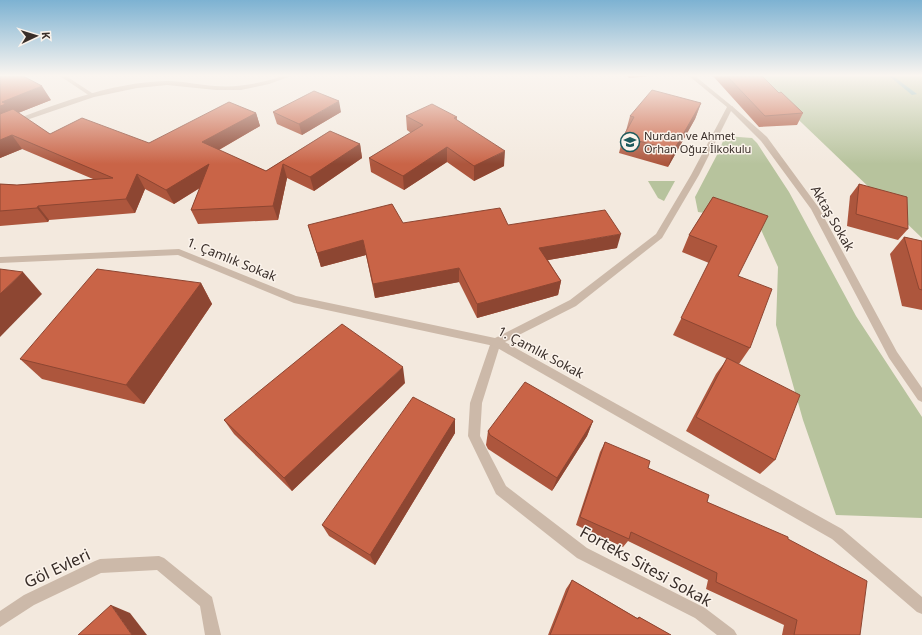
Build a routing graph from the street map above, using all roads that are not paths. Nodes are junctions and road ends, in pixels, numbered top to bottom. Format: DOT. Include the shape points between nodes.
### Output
graph roads {
  1 [pos="61,106"];
  2 [pos="730,107"];
  3 [pos="0,127"];
  4 [pos="0,260"];
  5 [pos="496,342"];
  6 [pos="922,397"];
  7 [pos="922,607"];
  8 [pos="0,620"];
  9 [pos="213,635"];
  10 [pos="729,635"];
  1 -- 3 [label="street"];
  2 -- 5 [label="street" via="696,175 659,236 573,303"];
  2 -- 6 [label="street, Aktaş Sokak" via="764,139 815,208 893,355"];
  4 -- 5 [label="street, 1. Çamlık Sokak" via="178,252 294,299"];
  5 -- 7 [label="street, 1. Çamlık Sokak" via="837,534"];
  5 -- 10 [label="street, Forteks Sitesi Sokak" via="476,403 474,436 501,490 582,553 700,613"];
  8 -- 9 [label="street, Göl Evleri" via="29,600 100,566 159,563 207,602"];
}
